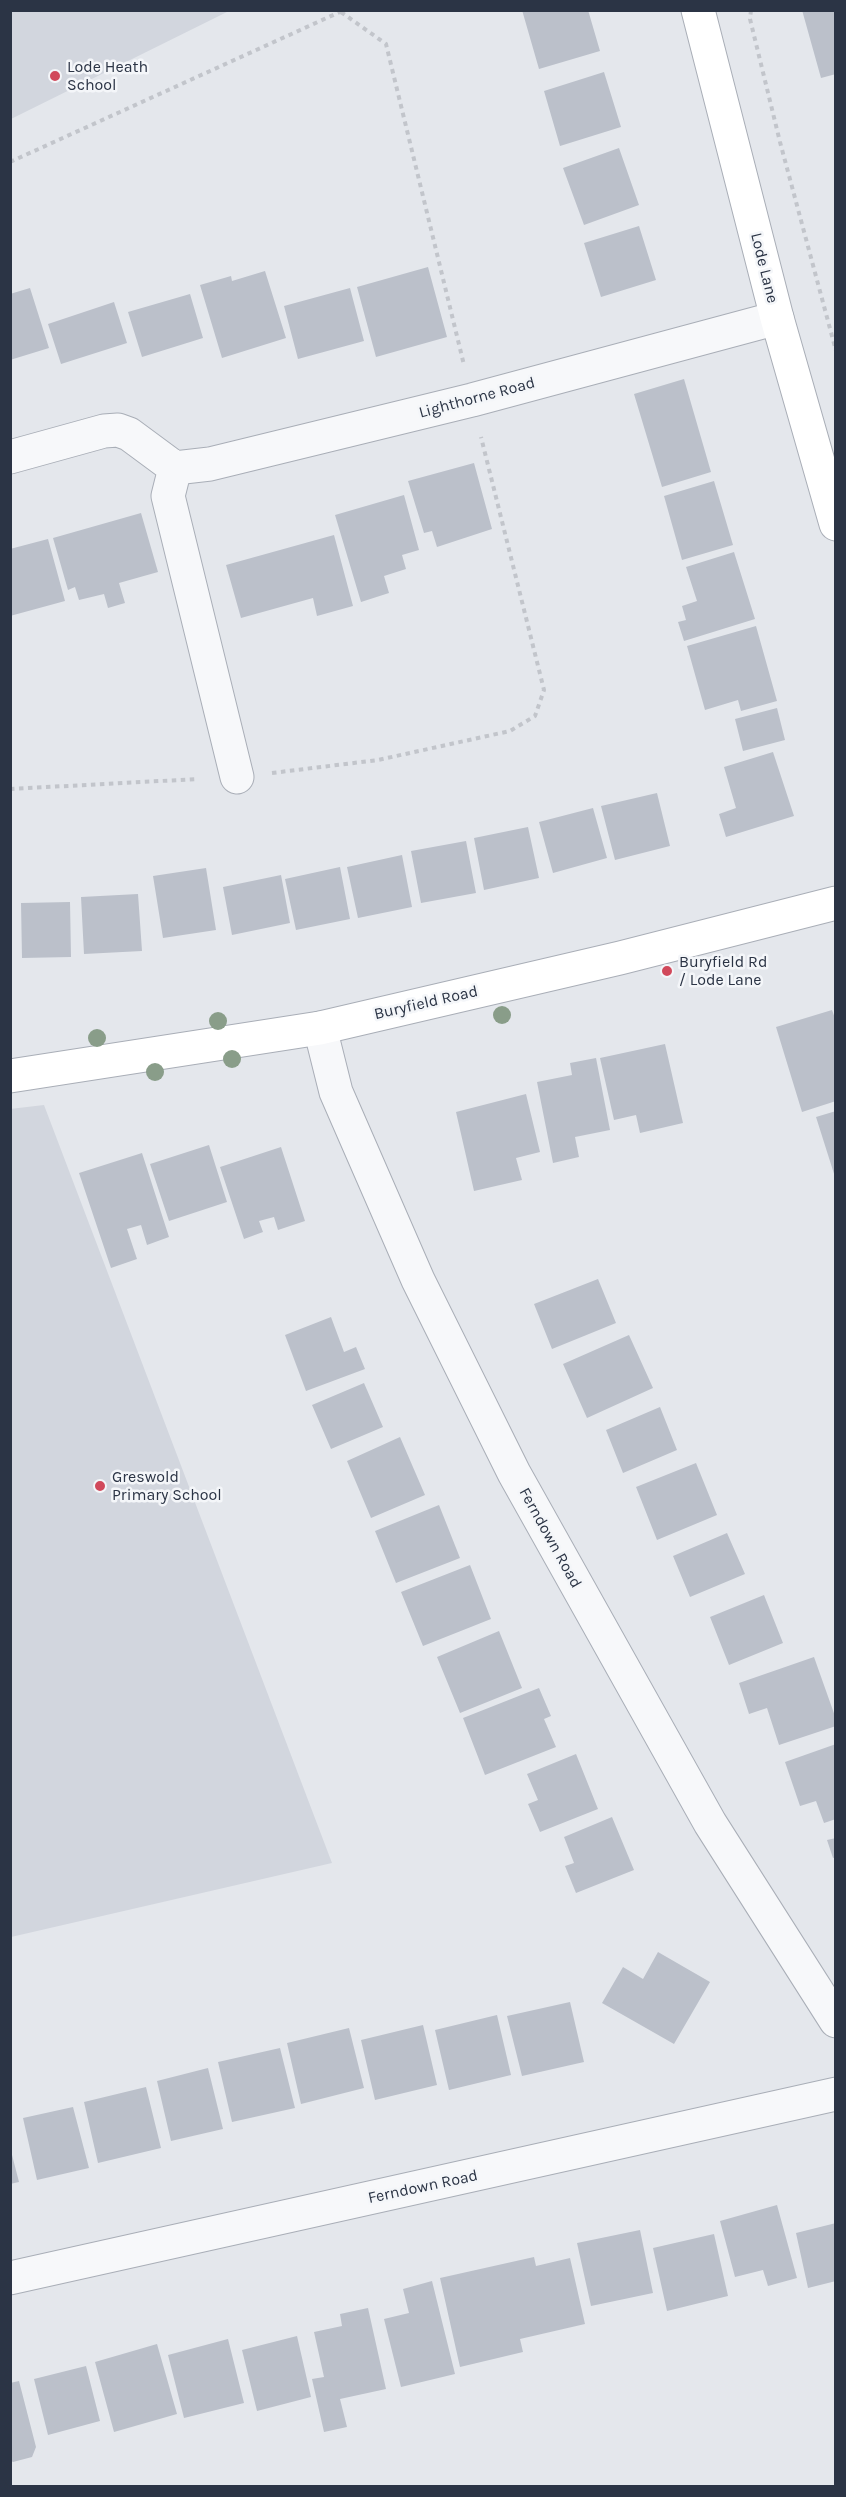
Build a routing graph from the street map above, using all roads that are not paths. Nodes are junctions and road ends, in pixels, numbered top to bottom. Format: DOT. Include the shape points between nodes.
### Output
graph roads {
  1 [pos="698,10"];
  2 [pos="777,318"];
  3 [pos="10,457"];
  4 [pos="175,468"];
  5 [pos="836,524"];
  6 [pos="237,777"];
  7 [pos="836,903"];
  8 [pos="320,1028"];
  9 [pos="10,1076"];
  10 [pos="836,2021"];
  11 [pos="836,2094"];
  12 [pos="10,2278"];
  1 -- 2 [label="street, Lode Lane"];
  2 -- 4 [label="street, Lighthorne Road" via="472,400 210,464"];
  2 -- 5 [label="street, Lode Lane"];
  3 -- 4 [label="street" via="118,430"];
  4 -- 6 [label="street" via="168,496"];
  7 -- 8 [label="street, Buryfield Road"];
  8 -- 9 [label="street, Buryfield Road"];
  8 -- 10 [label="street, Ferndown Road" via="336,1092 418,1280 514,1473 710,1823"];
  11 -- 12 [label="street, Ferndown Road"];
}
